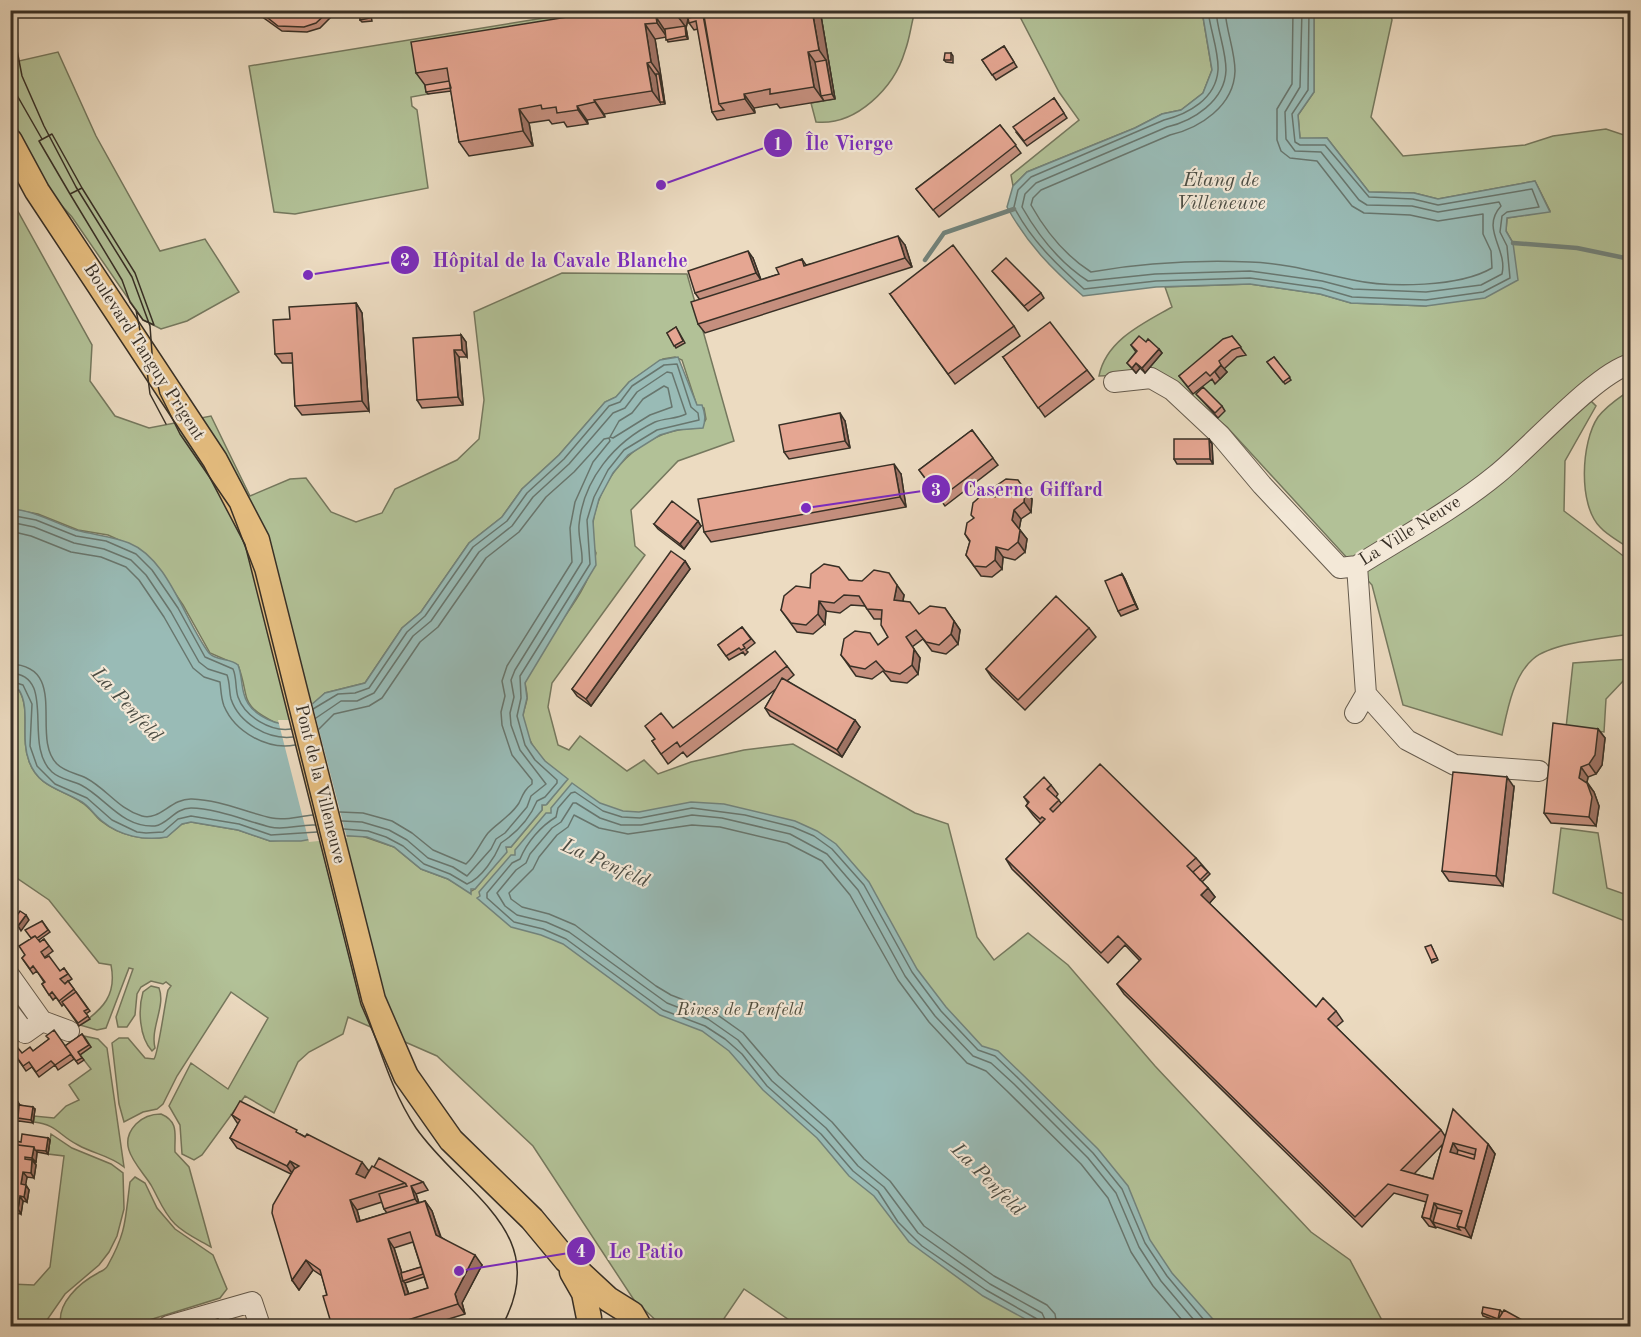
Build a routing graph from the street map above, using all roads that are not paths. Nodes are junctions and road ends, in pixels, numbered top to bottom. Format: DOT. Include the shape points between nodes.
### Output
graph roads {
  1 [pos="10,141"];
  2 [pos="1630,364"];
  3 [pos="1114,382"];
  4 [pos="1357,566"];
  5 [pos="266,568"];
  6 [pos="1366,694"];
  7 [pos="1355,713"];
  8 [pos="1539,771"];
  9 [pos="10,976"];
  10 [pos="10,1013"];
  11 [pos="42,1021"];
  12 [pos="69,1030"];
  13 [pos="566,1260"];
  14 [pos="616,1306"];
  15 [pos="585,1323"];
  16 [pos="168,1326"];
  17 [pos="261,1326"];
  18 [pos="639,1326"];
  1 -- 5 [label="main road, Boulevard Tanguy Prigent" via="37,191 215,460 246,517"];
  2 -- 4 [label="street, La Ville Neuve" via="1618,368 1585,395 1495,476"];
  3 -- 4 [label="street, La Ville Neuve" via="1151,378 1172,390 1221,435 1340,568"];
  4 -- 6 [label="street"];
  5 -- 13 [label="main road, Pont de la Villeneuve" via="382,1025 406,1076 436,1121 465,1155 532,1219"];
  6 -- 7 [label="street"];
  6 -- 8 [label="street" via="1407,740 1455,765"];
  9 -- 11 [label="street"];
  10 -- 11 [label="street" via="25,1033"];
  11 -- 12 [label="street"];
  13 -- 14 [label="main road"];
  13 -- 15 [label="main road" via="584,1293"];
  14 -- 15 [label="main road" via="601,1308"];
  14 -- 18 [label="main road" via="632,1314"];
  16 -- 17 [label="street" via="252,1302"];
}
